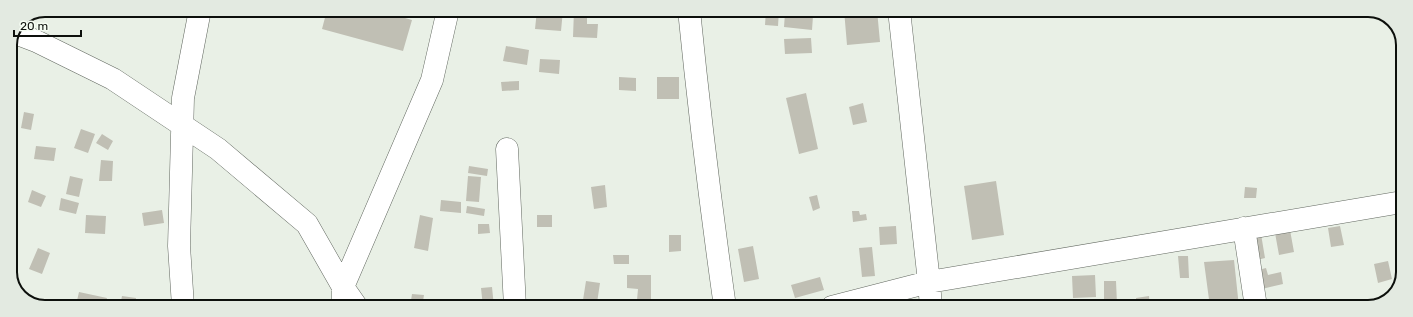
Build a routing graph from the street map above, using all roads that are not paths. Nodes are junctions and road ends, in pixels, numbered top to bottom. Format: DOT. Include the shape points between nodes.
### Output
graph roads {
  1 [pos="199,17"];
  2 [pos="446,17"];
  3 [pos="690,17"];
  4 [pos="899,17"];
  5 [pos="19,34"];
  6 [pos="182,124"];
  7 [pos="507,149"];
  8 [pos="1396,203"];
  9 [pos="1244,228"];
  10 [pos="929,282"];
  11 [pos="343,297"];
  12 [pos="183,300"];
  13 [pos="515,300"];
  14 [pos="724,300"];
  15 [pos="859,300"];
  16 [pos="930,300"];
  17 [pos="1255,300"];
  1 -- 6 [label="street" via="183,98"];
  2 -- 11 [label="street" via="432,80"];
  3 -- 14 [label="street" via="708,189"];
  4 -- 10 [label="street"];
  5 -- 6 [label="street" via="113,79"];
  6 -- 11 [label="street" via="218,149 307,224"];
  6 -- 12 [label="street" via="179,246"];
  7 -- 13 [label="street"];
  8 -- 9 [label="street"];
  9 -- 10 [label="street"];
  9 -- 17 [label="street"];
  10 -- 15 [label="street"];
  10 -- 16 [label="street"];
}
